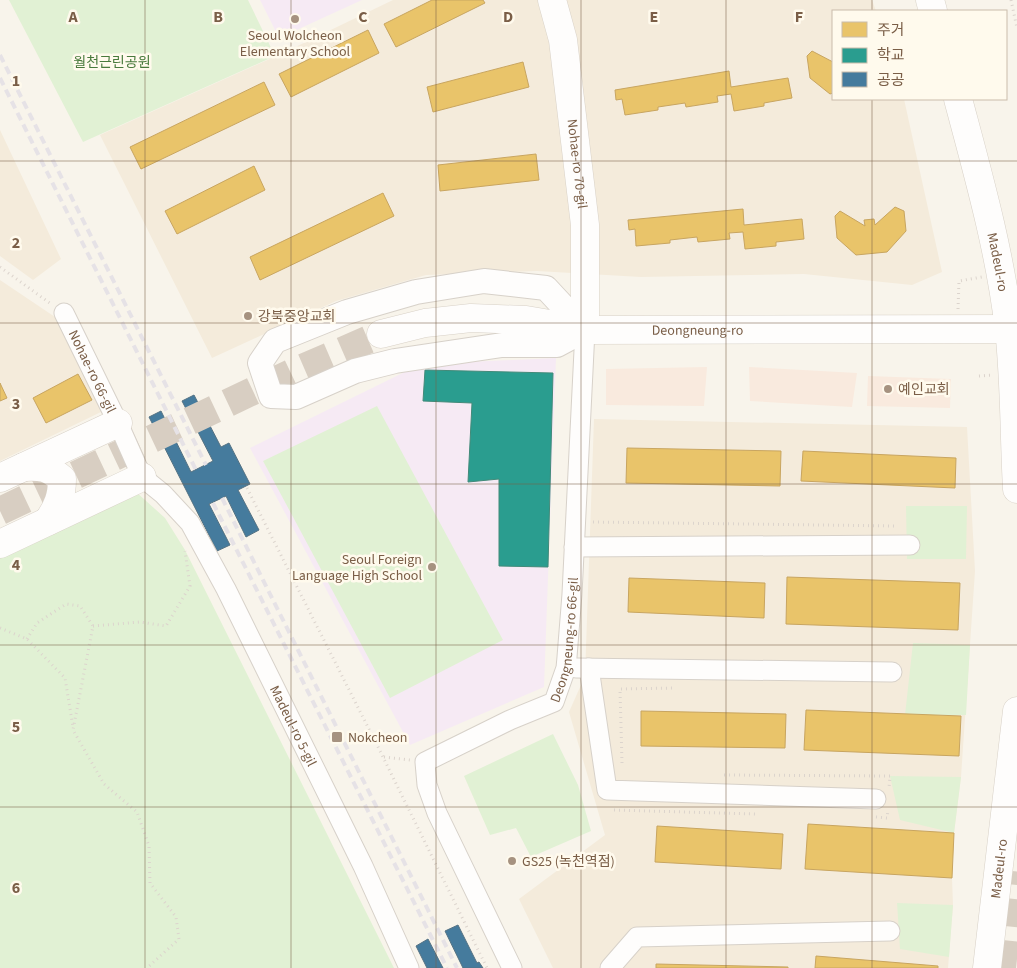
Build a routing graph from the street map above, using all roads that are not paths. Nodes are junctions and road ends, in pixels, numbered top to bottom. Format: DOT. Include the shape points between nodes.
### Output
graph roads {
  1 [pos="552,0"];
  2 [pos="958,100"];
  3 [pos="64,313"];
  4 [pos="1013,329"];
  5 [pos="585,330"];
  6 [pos="380,334"];
  7 [pos="118,423"];
  8 [pos="12,472"];
  9 [pos="142,477"];
  10 [pos="1017,490"];
  11 [pos="162,494"];
  12 [pos="48,521"];
  13 [pos="0,544"];
  14 [pos="910,545"];
  15 [pos="574,547"];
  16 [pos="566,668"];
  17 [pos="589,668"];
  18 [pos="892,672"];
  19 [pos="1017,711"];
  20 [pos="884,798"];
  21 [pos="890,931"];
  22 [pos="410,968"];
  23 [pos="512,968"];
  24 [pos="610,968"];
  25 [pos="987,968"];
  1 -- 5 [label="main road, Nohae-ro 70-gil" via="563,40 585,225"];
  2 -- 4 [label="main road, Madeul-ro"];
  3 -- 7 [label="street, Nohae-ro 66-gil"];
  4 -- 5 [label="main road, Deongneung-ro"];
  4 -- 10 [label="main road, Madeul-ro"];
  5 -- 5 [label="street" via="546,288 484,281 416,292 347,312 275,341 260,362 271,396 296,397 354,371 396,361 502,344 557,345"];
  5 -- 6 [label="main road, Deongneung-ro" via="526,320 470,318 425,323"];
  5 -- 15 [label="street, Deongneung-ro 66-gil"];
  7 -- 8 [label="main road"];
  7 -- 9 [label="street, Nohae-ro 66-gil"];
  8 -- 12 [label="main road" via="38,466 50,469 62,480 62,495"];
  9 -- 11 [label="street, Nohae-ro 66-gil"];
  9 -- 12 [label="main road"];
  11 -- 22 [label="street, Madeul-ro 5-gil" via="190,523 226,588"];
  12 -- 13 [label="main road"];
  14 -- 15 [label="street"];
  15 -- 16 [label="street, Deongneung-ro 66-gil"];
  16 -- 17 [label="street"];
  16 -- 23 [label="street, Deongneung-ro 66-gil" via="554,702 425,762 427,785 437,814"];
  17 -- 18 [label="street"];
  17 -- 20 [label="street" via="607,790"];
  19 -- 25 [label="main road, Madeul-ro"];
  21 -- 24 [label="street" via="638,937"];
}
